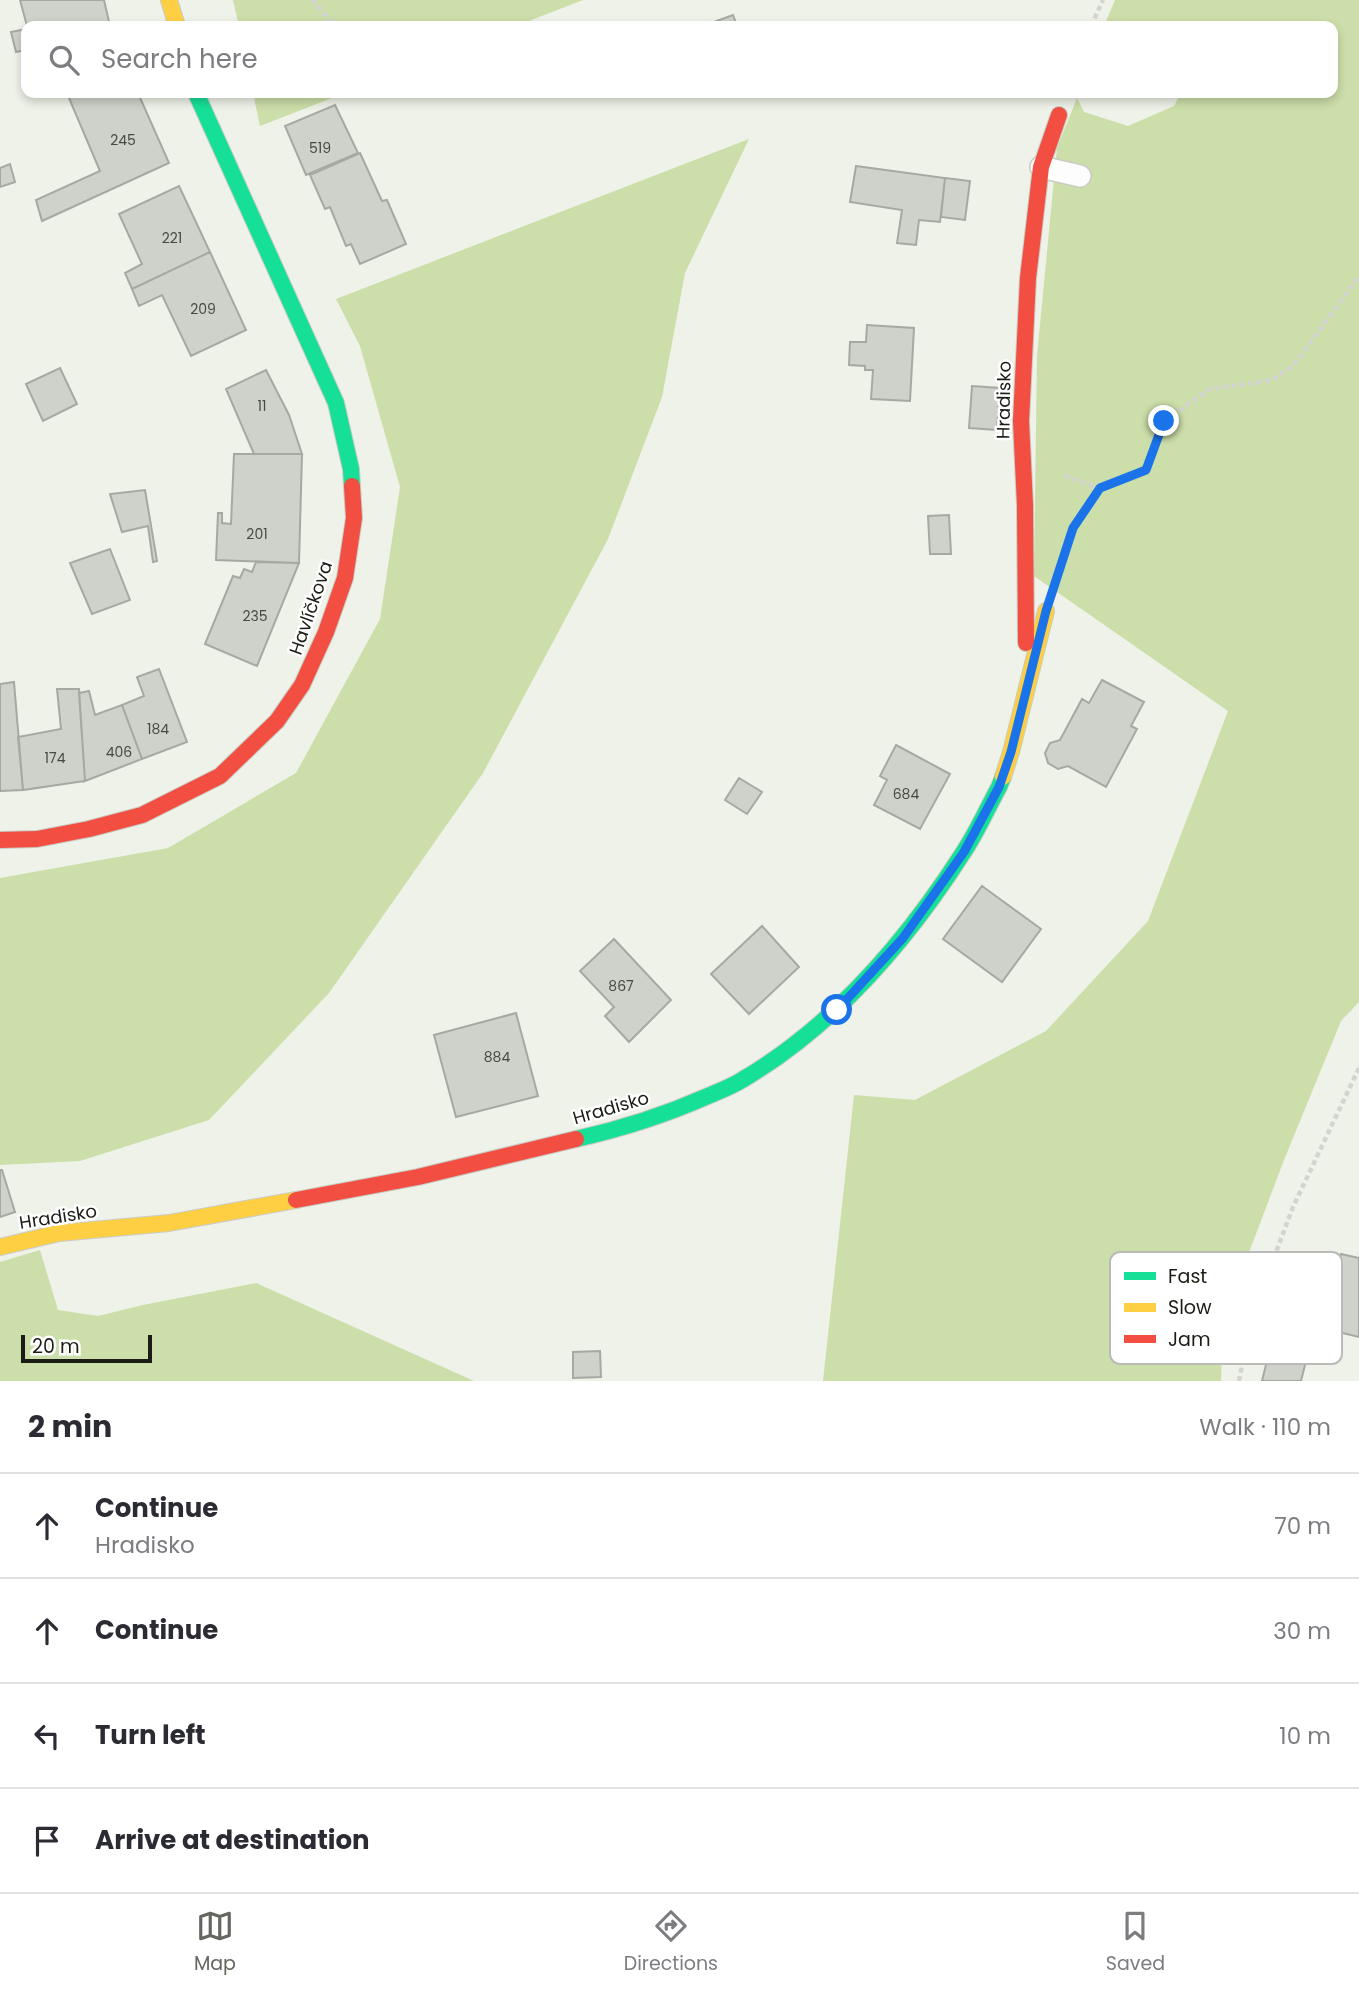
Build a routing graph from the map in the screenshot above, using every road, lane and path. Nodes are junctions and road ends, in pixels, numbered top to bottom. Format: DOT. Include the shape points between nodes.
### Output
graph roads {
  1 [pos="169,0"];
  2 [pos="312,0"];
  3 [pos="1103,0"];
  4 [pos="175,21"];
  5 [pos="331,21"];
  6 [pos="1093,21"];
  7 [pos="198,98"];
  8 [pos="1059,114"];
  9 [pos="1041,167"];
  10 [pos="1080,176"];
  11 [pos="1359,276"];
  12 [pos="1069,541"];
  13 [pos="1046,611"];
  14 [pos="1026,691"];
  15 [pos="0,840"];
  16 [pos="1359,1068"];
  17 [pos="0,1247"];
  18 [pos="1276,1252"];
  1 -- 4 [label="street"];
  2 -- 5 [label="path"];
  3 -- 6 [label="path"];
  7 -- 15 [label="street, Havlíčkova" via="337,402 351,468 354,518 345,578 302,685 277,721 220,776 142,815 37,839"];
  8 -- 9 [label="street, Hradisko"];
  9 -- 10 [label="lane"];
  9 -- 14 [label="street, Hradisko" via="1028,278 1021,421"];
  11 -- 12 [label="path" via="1294,365 1272,380 1210,389 1164,421 1146,470 1100,488"];
  13 -- 14 [label="street, Hradisko"];
  14 -- 17 [label="street, Hradisko" via="999,787 964,852 903,938 837,1010 740,1082 607,1132 418,1177 169,1223 59,1233"];
  16 -- 18 [label="path"];
}
